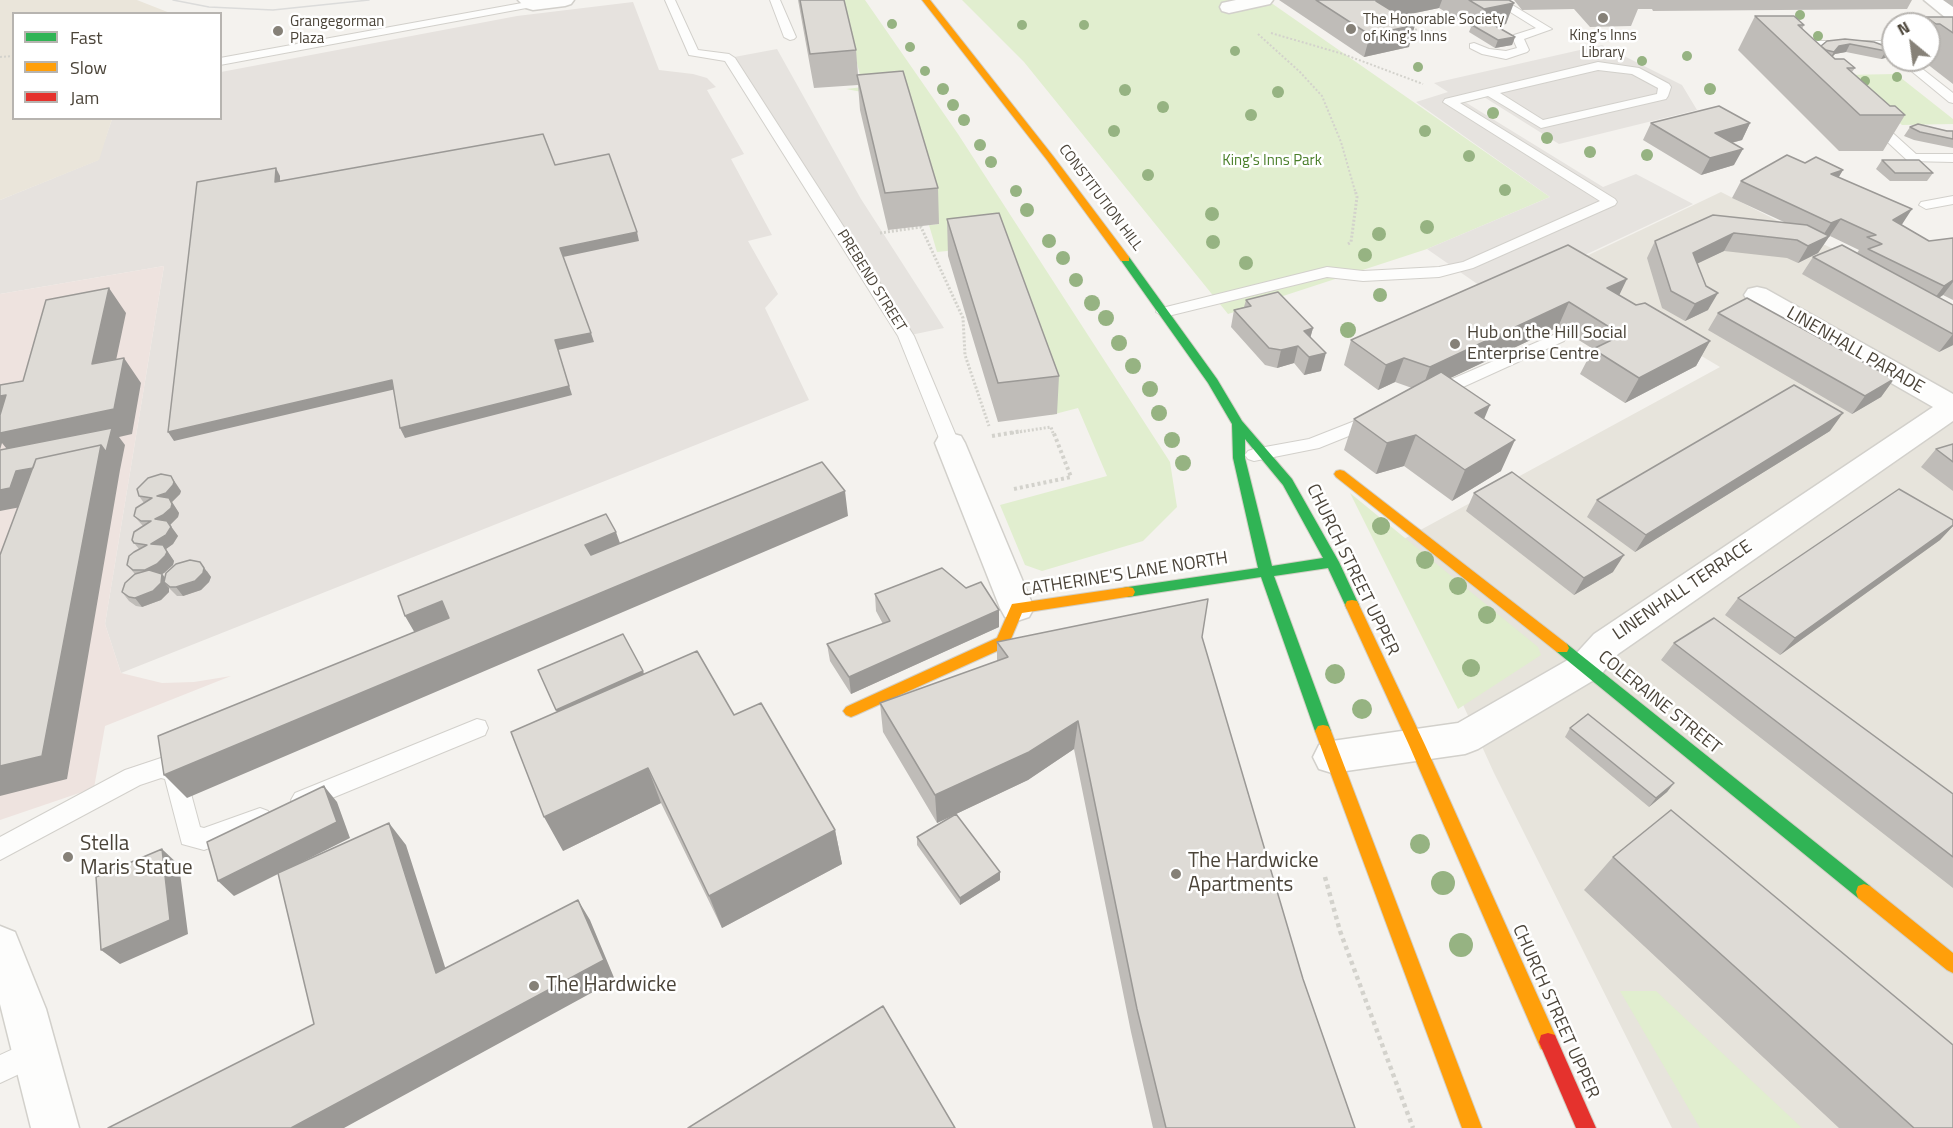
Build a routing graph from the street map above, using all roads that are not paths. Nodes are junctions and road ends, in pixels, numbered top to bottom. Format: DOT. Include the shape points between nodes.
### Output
graph roads {
  1 [pos="565,0"];
  2 [pos="670,0"];
  3 [pos="775,0"];
  4 [pos="926,0"];
  5 [pos="1264,0"];
  6 [pos="1496,0"];
  7 [pos="1933,0"];
  8 [pos="530,2"];
  9 [pos="1229,7"];
  10 [pos="1953,14"];
  11 [pos="790,37"];
  12 [pos="1474,46"];
  13 [pos="1881,46"];
  14 [pos="1804,60"];
  15 [pos="222,62"];
  16 [pos="1919,72"];
  17 [pos="1489,92"];
  18 [pos="1953,99"];
  19 [pos="1863,113"];
  20 [pos="1953,158"];
  21 [pos="1953,200"];
  22 [pos="1926,205"];
  23 [pos="1757,295"];
  24 [pos="1164,312"];
  25 [pos="1558,338"];
  26 [pos="1418,400"];
  27 [pos="1953,406"];
  28 [pos="1385,415"];
  29 [pos="1238,424"];
  30 [pos="950,443"];
  31 [pos="1265,453"];
  32 [pos="1239,458"];
  33 [pos="1340,474"];
  34 [pos="1332,562"];
  35 [pos="1266,571"];
  36 [pos="1017,608"];
  37 [pos="1586,667"];
  38 [pos="851,711"];
  39 [pos="477,728"];
  40 [pos="1417,745"];
  41 [pos="1332,758"];
  42 [pos="0,849"];
  43 [pos="0,946"];
  44 [pos="1953,964"];
  45 [pos="18,1061"];
  46 [pos="54,1128"];
  47 [pos="1472,1128"];
  48 [pos="1586,1128"];
  1 -- 8 [label="street"];
  2 -- 30 [label="lane, PREBEND STREET" via="693,53 729,58 846,241 906,336"];
  3 -- 11 [label="lane"];
  4 -- 24 [label="main road, CONSTITUTION HILL"];
  5 -- 9 [label="street"];
  6 -- 12 [label="lane" via="1546,29 1518,37 1523,50 1506,55"];
  7 -- 10 [label="street"];
  8 -- 15 [label="lane"];
  13 -- 14 [label="lane" via="1788,45"];
  16 -- 18 [label="lane"];
  17 -- 17 [label="lane" via="1541,124 1662,96 1665,87 1635,71 1598,66"];
  17 -- 24 [label="lane" via="1449,102 1610,202 1458,268 1363,276 1327,272"];
  19 -- 20 [label="lane" via="1913,158"];
  21 -- 22 [label="lane"];
  23 -- 27 [label="street, LINENHALL PARADE"];
  24 -- 29 [label="main road, CONSTITUTION HILL"];
  25 -- 26 [label="lane"];
  27 -- 37 [label="street, LINENHALL TERRACE" via="1606,644"];
  28 -- 31 [label="lane" via="1313,444"];
  29 -- 31 [label="main road, CHURCH STREET UPPER"];
  29 -- 32 [label="main road"];
  30 -- 36 [label="street, PREBEND STREET"];
  31 -- 32 [label="lane"];
  31 -- 34 [label="main road, CHURCH STREET UPPER" via="1288,482"];
  32 -- 35 [label="main road"];
  33 -- 37 [label="main road, COLERAINE STREET"];
  34 -- 35 [label="main road, CATHERINE'S LANE NORTH"];
  34 -- 40 [label="main road, CHURCH STREET UPPER"];
  35 -- 36 [label="main road, CATHERINE'S LANE NORTH"];
  35 -- 41 [label="main road"];
  36 -- 38 [label="main road, CATHERINE'S LANE NORTH" via="1003,642"];
  37 -- 40 [label="street, LINENHALL TERRACE" via="1465,738"];
  37 -- 44 [label="main road, COLERAINE STREET"];
  39 -- 42 [label="lane" via="204,839 190,836 175,771 161,768 133,777"];
  40 -- 41 [label="street, LINENHALL TERRACE"];
  40 -- 48 [label="main road, CHURCH STREET UPPER"];
  41 -- 47 [label="main road"];
  43 -- 45 [label="street" via="24,1009"];
  45 -- 46 [label="street"];
}
